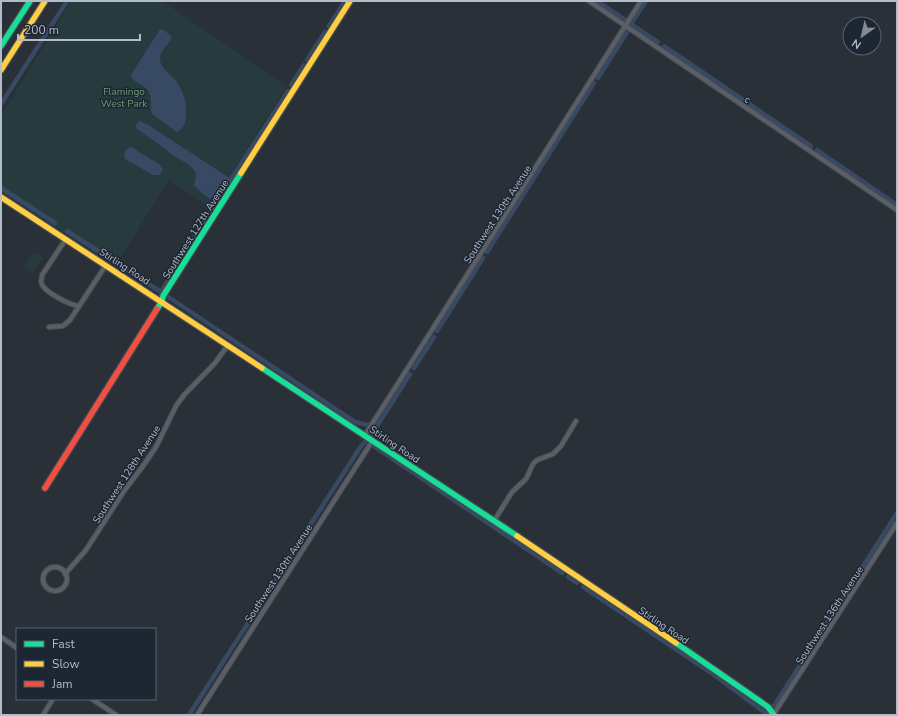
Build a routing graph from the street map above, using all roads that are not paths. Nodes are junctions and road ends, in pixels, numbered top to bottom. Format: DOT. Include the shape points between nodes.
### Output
graph roads {
  1 [pos="30,1"];
  2 [pos="44,1"];
  3 [pos="350,1"];
  4 [pos="589,1"];
  5 [pos="641,1"];
  6 [pos="625,25"];
  7 [pos="1,46"];
  8 [pos="1,70"];
  9 [pos="1,197"];
  10 [pos="897,210"];
  11 [pos="66,239"];
  12 [pos="106,265"];
  13 [pos="162,301"];
  14 [pos="79,306"];
  15 [pos="49,327"];
  16 [pos="228,345"];
  17 [pos="576,421"];
  18 [pos="365,435"];
  19 [pos="373,440"];
  20 [pos="45,488"];
  21 [pos="494,521"];
  22 [pos="897,523"];
  23 [pos="65,574"];
  24 [pos="1,637"];
  25 [pos="16,647"];
  26 [pos="52,700"];
  27 [pos="94,700"];
  28 [pos="43,715"];
  29 [pos="116,715"];
  30 [pos="197,715"];
  31 [pos="773,715"];
  1 -- 7 [label="main road"];
  2 -- 8 [label="main road"];
  3 -- 13 [label="main road, Southwest 127th Avenue"];
  4 -- 6 [label="street, c"];
  5 -- 6 [label="street, Southwest 130th Avenue"];
  6 -- 10 [label="street, c"];
  6 -- 18 [label="street, Southwest 130th Avenue"];
  9 -- 11 [label="main road, Stirling Road"];
  11 -- 12 [label="main road, Stirling Road"];
  11 -- 14 [label="street" via="42,275 41,282 52,293 72,305"];
  12 -- 13 [label="main road, Stirling Road"];
  12 -- 14 [label="street"];
  13 -- 16 [label="main road, Stirling Road"];
  13 -- 20 [label="main road, Southwest 127th Avenue"];
  14 -- 15 [label="street" via="64,326"];
  16 -- 18 [label="main road, Stirling Road"];
  16 -- 23 [label="street, Southwest 128th Avenue" via="215,363 184,395 156,447 86,550"];
  17 -- 21 [label="street" via="561,446 553,454 533,464 526,479 512,492"];
  18 -- 19 [label="main road, Stirling Road"];
  19 -- 21 [label="main road, Stirling Road"];
  19 -- 30 [label="street, Southwest 130th Avenue"];
  21 -- 31 [label="main road, Stirling Road" via="718,671 768,708"];
  22 -- 31 [label="street, Southwest 136th Avenue"];
  23 -- 23 [label="street, Southwest 128th Avenue" via="66,584 58,591 48,589 43,583 45,572 52,568 59,569"];
  24 -- 25 [label="street"];
  26 -- 28 [label="street"];
  27 -- 29 [label="street"];
}
